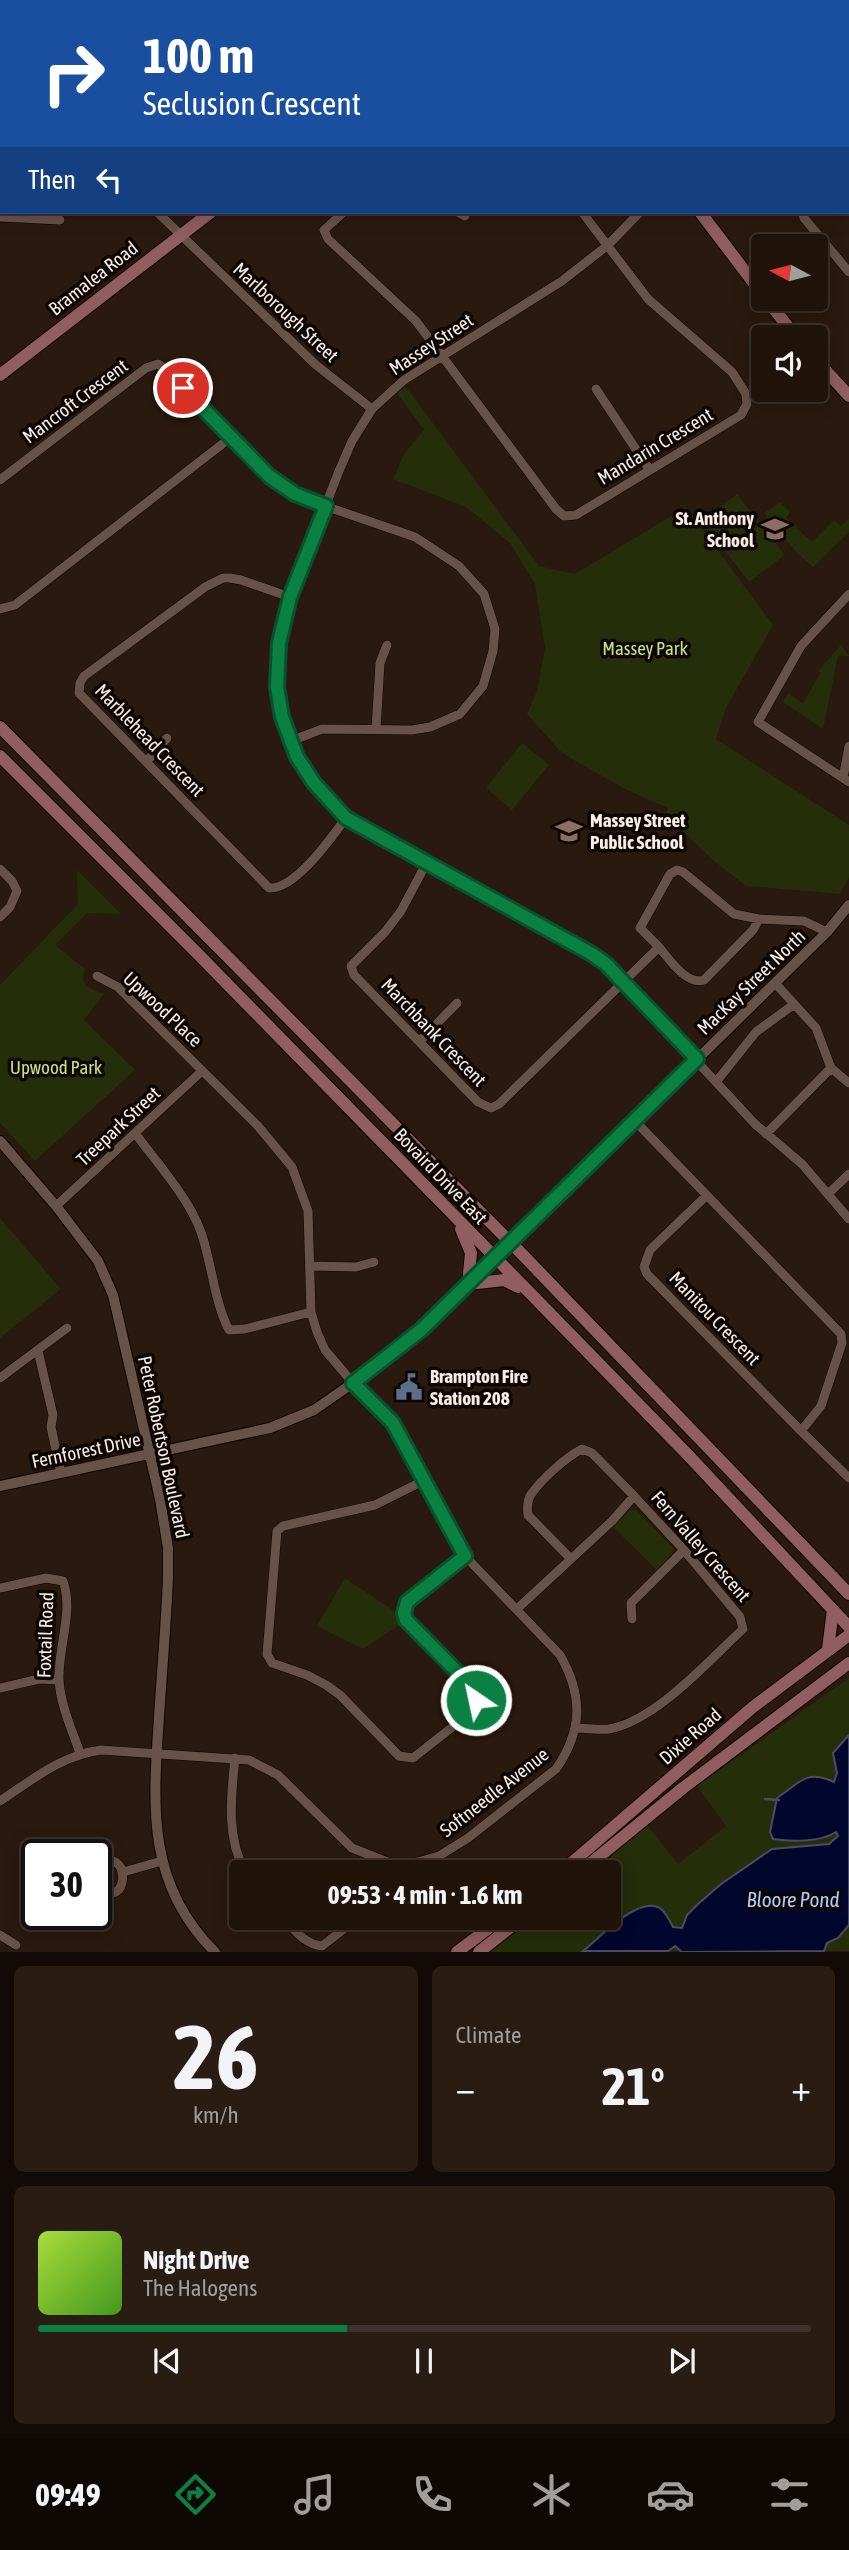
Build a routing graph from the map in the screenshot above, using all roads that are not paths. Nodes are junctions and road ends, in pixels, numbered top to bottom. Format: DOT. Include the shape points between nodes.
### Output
graph roads {
  1 [pos="159,214"];
  2 [pos="208,214"];
  3 [pos="342,214"];
  4 [pos="584,214"];
  5 [pos="638,214"];
  6 [pos="702,214"];
  7 [pos="803,214"];
  8 [pos="0,217"];
  9 [pos="60,220"];
  10 [pos="180,236"];
  11 [pos="608,245"];
  12 [pos="849,272"];
  13 [pos="751,279"];
  14 [pos="442,355"];
  15 [pos="828,373"];
  16 [pos="0,375"];
  17 [pos="596,389"];
  18 [pos="849,396"];
  19 [pos="372,410"];
  20 [pos="230,438"];
  21 [pos="649,469"];
  22 [pos="0,480"];
  23 [pos="326,506"];
  24 [pos="849,594"];
  25 [pos="290,597"];
  26 [pos="0,609"];
  27 [pos="387,645"];
  28 [pos="0,727"];
  29 [pos="376,729"];
  30 [pos="167,738"];
  31 [pos="291,741"];
  32 [pos="849,746"];
  33 [pos="0,756"];
  34 [pos="146,762"];
  35 [pos="846,780"];
  36 [pos="346,818"];
  37 [pos="427,862"];
  38 [pos="0,869"];
  39 [pos="849,905"];
  40 [pos="0,916"];
  41 [pos="760,919"];
  42 [pos="827,932"];
  43 [pos="659,947"];
  44 [pos="97,976"];
  45 [pos="624,982"];
  46 [pos="775,983"];
  47 [pos="457,1003"];
  48 [pos="793,1005"];
  49 [pos="420,1041"];
  50 [pos="697,1059"];
  51 [pos="831,1068"];
  52 [pos="202,1071"];
  53 [pos="716,1082"];
  54 [pos="849,1083"];
  55 [pos="634,1121"];
  56 [pos="135,1133"];
  57 [pos="766,1134"];
  58 [pos="0,1141"];
  59 [pos="849,1174"];
  60 [pos="828,1194"];
  61 [pos="706,1196"];
  62 [pos="57,1206"];
  63 [pos="454,1217"];
  64 [pos="849,1219"];
  65 [pos="511,1244"];
  66 [pos="495,1259"];
  67 [pos="374,1262"];
  68 [pos="311,1266"];
  69 [pos="468,1284"];
  70 [pos="530,1293"];
  71 [pos="312,1312"];
  72 [pos="67,1328"];
  73 [pos="38,1351"];
  74 [pos="1,1379"];
  75 [pos="353,1383"];
  76 [pos="801,1431"];
  77 [pos="151,1455"];
  78 [pos="61,1473"];
  79 [pos="849,1478"];
  80 [pos="425,1480"];
  81 [pos="0,1486"];
  82 [pos="634,1496"];
  83 [pos="684,1550"];
  84 [pos="465,1556"];
  85 [pos="570,1558"];
  86 [pos="0,1588"];
  87 [pos="848,1592"];
  88 [pos="517,1609"];
  89 [pos="833,1610"];
  90 [pos="632,1619"];
  91 [pos="849,1627"];
  92 [pos="849,1635"];
  93 [pos="828,1649"];
  94 [pos="847,1666"];
  95 [pos="59,1680"];
  96 [pos="0,1688"];
  97 [pos="576,1728"];
  98 [pos="80,1753"];
  99 [pos="156,1753"];
  100 [pos="235,1758"];
  101 [pos="660,1787"];
  102 [pos="670,1799"];
  103 [pos="0,1801"];
  104 [pos="240,1860"];
  105 [pos="374,1860"];
  106 [pos="427,1860"];
  107 [pos="575,1860"];
  108 [pos="595,1860"];
  109 [pos="162,1861"];
  110 [pos="112,1862"];
  111 [pos="123,1872"];
  112 [pos="112,1892"];
  113 [pos="294,1930"];
  114 [pos="343,1930"];
  115 [pos="486,1930"];
  116 [pos="506,1930"];
  117 [pos="0,1935"];
  118 [pos="16,1945"];
  119 [pos="215,1951"];
  120 [pos="457,1951"];
  121 [pos="479,1951"];
  1 -- 10 [label="street, Marlborough Street"];
  2 -- 10 [label="main road, Bramalea Road"];
  3 -- 14 [label="street" via="324,230 328,239 416,321"];
  4 -- 11 [label="street, Mandarin Crescent"];
  5 -- 11 [label="street, Massey Street"];
  6 -- 13 [label="main road"];
  7 -- 12 [label="street"];
  8 -- 9 [label="street"];
  10 -- 16 [label="main road, Bramalea Road"];
  10 -- 19 [label="street, Marlborough Street" via="316,365"];
  11 -- 14 [label="street, Massey Street" via="562,281"];
  11 -- 21 [label="street, Mandarin Crescent" via="648,299 732,372 746,394 741,415"];
  14 -- 19 [label="street, Massey Street" via="404,380"];
  14 -- 21 [label="street, Mandarin Crescent" via="564,516 576,515"];
  15 -- 18 [label="main road"];
  17 -- 21 [label="street"];
  19 -- 23 [label="street, Massey Street" via="352,441"];
  20 -- 22 [label="street, Mancroft Crescent" via="158,365 146,368"];
  20 -- 23 [label="street, Mancroft Crescent" via="283,488"];
  20 -- 26 [label="street" via="15,605"];
  23 -- 25 [label="street, Massey Street"];
  23 -- 29 [label="street" via="415,537 438,550 484,594 495,629 489,671 460,714 421,729"];
  24 -- 35 [label="street" via="801,646 758,722"];
  25 -- 31 [label="street, Massey Street" via="279,643 277,687"];
  25 -- 34 [label="street, Marblehead Crescent" via="223,578 84,676 79,693"];
  27 -- 29 [label="street" via="380,663"];
  28 -- 65 [label="main road, Bovaird Drive East"];
  29 -- 31 [label="street" via="322,729"];
  30 -- 34 [label="street"];
  31 -- 36 [label="street, Massey Street" via="314,783"];
  32 -- 35 [label="street"];
  33 -- 63 [label="main road, Bovaird Drive East"];
  34 -- 36 [label="street, Marblehead Crescent" via="269,888 288,884"];
  36 -- 37 [label="street, Massey Street"];
  37 -- 45 [label="street, Massey Street" via="592,954"];
  37 -- 49 [label="street, Marchbank Crescent" via="401,911 351,966 354,975"];
  38 -- 40 [label="street" via="17,891"];
  39 -- 42 [label="street, MacKay Street North"];
  41 -- 42 [label="street" via="804,921"];
  41 -- 43 [label="street" via="697,982"];
  41 -- 43 [label="street" via="734,914 677,870 670,874 640,928"];
  42 -- 46 [label="street, MacKay Street North"];
  43 -- 45 [label="street"];
  44 -- 52 [label="street, Upwood Place" via="118,987"];
  45 -- 49 [label="street, Marchbank Crescent" via="491,1108 478,1102"];
  45 -- 50 [label="street, Massey Street"];
  46 -- 48 [label="street"];
  46 -- 50 [label="street, MacKay Street North"];
  47 -- 49 [label="street"];
  48 -- 51 [label="street" via="816,1028"];
  48 -- 53 [label="street" via="756,1032"];
  50 -- 53 [label="street, Massey Street"];
  50 -- 55 [label="street, MacKay Street North"];
  51 -- 54 [label="street"];
  51 -- 57 [label="street"];
  52 -- 56 [label="street, Treepark Street"];
  52 -- 68 [label="street, Upwood Place" via="292,1167 309,1211"];
  53 -- 57 [label="street, Massey Street"];
  55 -- 61 [label="street"];
  55 -- 65 [label="street, MacKay Street North"];
  56 -- 62 [label="street, Treepark Street"];
  56 -- 71 [label="street" via="196,1220 229,1330"];
  57 -- 60 [label="street, Massey Street"];
  58 -- 62 [label="street, Peter Robertson Boulevard"];
  59 -- 60 [label="street"];
  60 -- 64 [label="street, Massey Street"];
  61 -- 76 [label="street" via="841,1335 821,1406"];
  61 -- 76 [label="street, Manitou Crescent" via="650,1250 644,1267"];
  62 -- 77 [label="street, Peter Robertson Boulevard" via="98,1261 113,1295"];
  63 -- 66 [label="main road, Bovaird Drive East"];
  63 -- 69 [label="main road" via="471,1251"];
  65 -- 66 [label="street, MacKay Street North"];
  65 -- 87 [label="main road, Bovaird Drive East"];
  66 -- 69 [label="street, Fernforest Drive"];
  66 -- 70 [label="main road, Bovaird Drive East"];
  67 -- 68 [label="street" via="356,1267"];
  68 -- 71 [label="street, Softneedle Avenue"];
  69 -- 70 [label="main road" via="504,1280"];
  69 -- 75 [label="street, Fernforest Drive" via="421,1330"];
  70 -- 89 [label="main road, Bovaird Drive East"];
  71 -- 75 [label="street, Softneedle Avenue" via="326,1350"];
  72 -- 73 [label="street"];
  73 -- 74 [label="street"];
  73 -- 78 [label="street"];
  75 -- 77 [label="street, Fernforest Drive" via="306,1414 270,1428"];
  75 -- 80 [label="street, Softneedle Avenue" via="393,1423"];
  76 -- 79 [label="street, Manitou Crescent"];
  77 -- 78 [label="street, Fernforest Drive"];
  77 -- 99 [label="street, Peter Robertson Boulevard" via="169,1563"];
  78 -- 81 [label="street, Fernforest Drive"];
  80 -- 84 [label="street, Softneedle Avenue"];
  80 -- 84 [label="street" via="375,1505 277,1531 267,1654 272,1663 326,1685 399,1756 413,1758 474,1710 473,1688 404,1613 407,1602"];
  82 -- 83 [label="street, Fern Valley Crescent"];
  82 -- 85 [label="street"];
  82 -- 85 [label="street, Fern Valley Crescent" via="593,1453 582,1450 570,1455 530,1495 527,1507 528,1514"];
  83 -- 90 [label="street" via="631,1604"];
  83 -- 97 [label="street, Fern Valley Crescent" via="740,1617 743,1629 704,1668 646,1713 609,1729"];
  84 -- 88 [label="street, Softneedle Avenue"];
  85 -- 88 [label="street"];
  86 -- 95 [label="street, Foxtail Road" via="46,1578 63,1581 67,1600"];
  88 -- 97 [label="street, Softneedle Avenue" via="560,1655 570,1673 576,1691"];
  89 -- 91 [label="main road, Bovaird Drive East"];
  89 -- 93 [label="main road"];
  92 -- 93 [label="main road, Dixie Road"];
  93 -- 101 [label="main road, Dixie Road"];
  94 -- 102 [label="main road, Dixie Road"];
  95 -- 96 [label="street" via="39,1679"];
  95 -- 98 [label="street, Foxtail Road"];
  97 -- 106 [label="street, Softneedle Avenue" via="556,1769 468,1838"];
  98 -- 99 [label="street, Softneedle Avenue"];
  98 -- 103 [label="street"];
  99 -- 100 [label="street, Softneedle Avenue"];
  99 -- 109 [label="street, Peter Robertson Boulevard" via="154,1815"];
  100 -- 104 [label="street" via="231,1826"];
  100 -- 105 [label="street, Softneedle Avenue" via="278,1775 352,1848"];
  101 -- 102 [label="main road"];
  101 -- 107 [label="main road, Dixie Road"];
  102 -- 108 [label="main road, Dixie Road"];
  109 -- 111 [label="street"];
  109 -- 119 [label="street, Peter Robertson Boulevard" via="184,1912"];
  110 -- 111 [label="street"];
  111 -- 112 [label="street" via="123,1882"];
  113 -- 114 [label="street" via="305,1941 322,1946"];
  115 -- 120 [label="main road"];
  116 -- 121 [label="main road"];
  117 -- 118 [label="street"];
}
